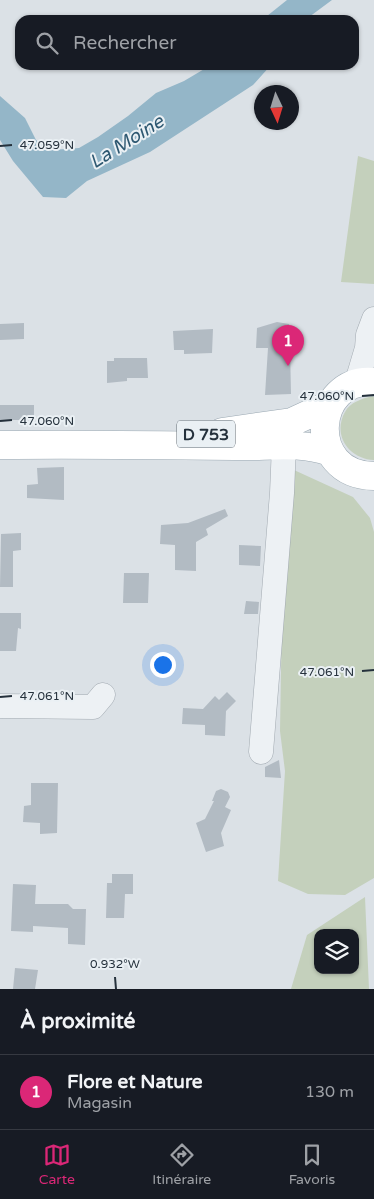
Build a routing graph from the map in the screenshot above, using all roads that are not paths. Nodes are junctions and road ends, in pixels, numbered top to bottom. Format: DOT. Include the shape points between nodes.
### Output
graph roads {
  1 [pos="374,319"];
  2 [pos="368,371"];
  3 [pos="331,404"];
  4 [pos="119,444"];
  5 [pos="0,445"];
  6 [pos="284,445"];
  7 [pos="330,452"];
  8 [pos="371,480"];
  9 [pos="103,695"];
  10 [pos="0,706"];
  11 [pos="261,752"];
  1 -- 2 [label="street" via="368,335"];
  2 -- 3 [label="main road"];
  3 -- 4 [label="main road, D 753" via="292,422"];
  3 -- 7 [label="main road" via="324,428"];
  4 -- 5 [label="main road, D 753"];
  4 -- 6 [label="main road, D 753"];
  6 -- 7 [label="main road, D 753" via="316,447"];
  6 -- 11 [label="street"];
  7 -- 8 [label="main road" via="339,464"];
  9 -- 10 [label="street" via="93,707"];
}
